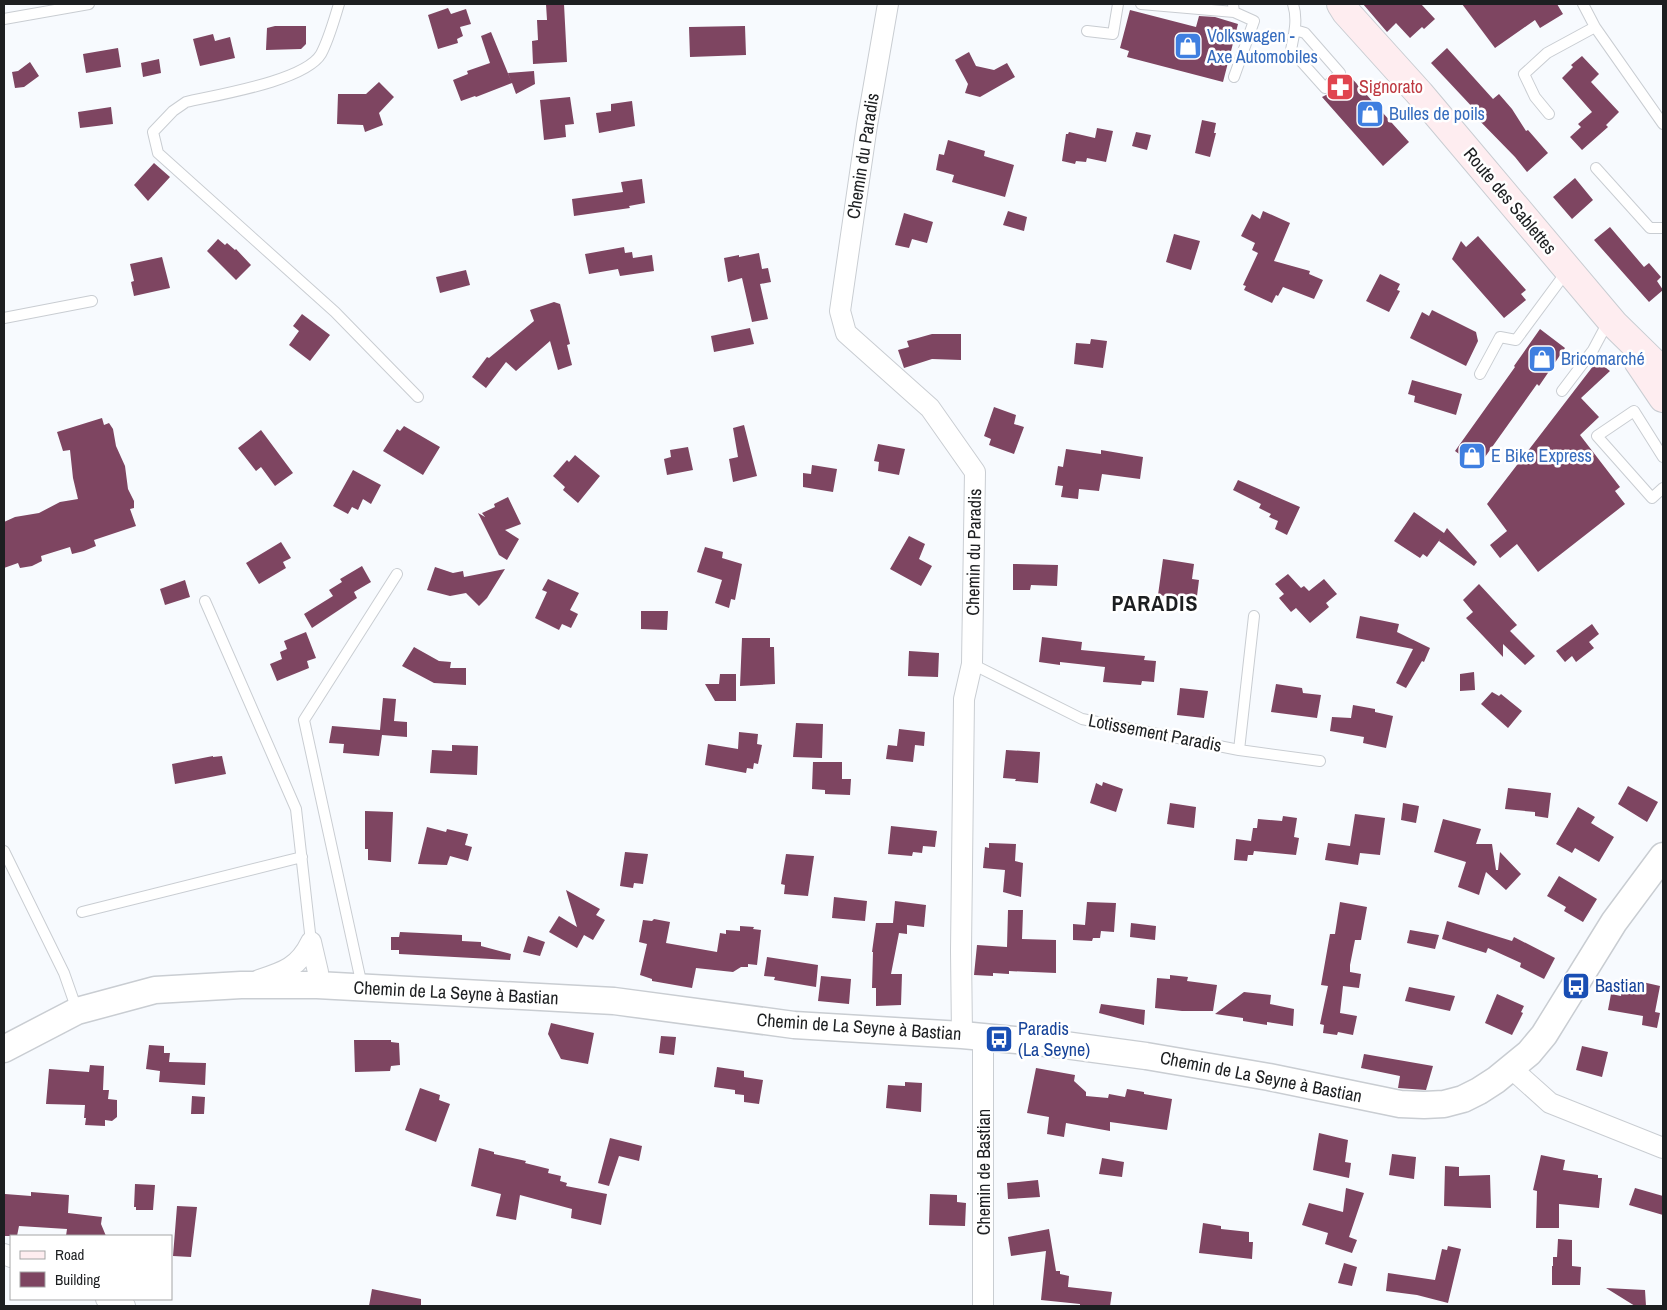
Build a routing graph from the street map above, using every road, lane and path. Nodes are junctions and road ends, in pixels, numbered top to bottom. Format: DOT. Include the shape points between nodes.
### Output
graph roads {
  1 [pos="89,4"];
  2 [pos="339,4"];
  3 [pos="888,4"];
  4 [pos="1118,4"];
  5 [pos="1141,4"];
  6 [pos="1293,4"];
  7 [pos="1583,4"];
  8 [pos="1340,6"];
  9 [pos="1234,8"];
  10 [pos="4,19"];
  11 [pos="1595,27"];
  12 [pos="1295,30"];
  13 [pos="1087,31"];
  14 [pos="1234,77"];
  15 [pos="1549,114"];
  16 [pos="1663,124"];
  17 [pos="1596,168"];
  18 [pos="1663,228"];
  19 [pos="1568,270"];
  20 [pos="92,300"];
  21 [pos="4,318"];
  22 [pos="1611,321"];
  23 [pos="1663,372"];
  24 [pos="1480,374"];
  25 [pos="1562,392"];
  26 [pos="418,397"];
  27 [pos="1663,398"];
  28 [pos="1663,457"];
  29 [pos="1663,488"];
  30 [pos="397,574"];
  31 [pos="205,601"];
  32 [pos="1254,616"];
  33 [pos="972,664"];
  34 [pos="1239,750"];
  35 [pos="1320,761"];
  36 [pos="4,851"];
  37 [pos="1663,856"];
  38 [pos="302,857"];
  39 [pos="82,912"];
  40 [pos="311,942"];
  41 [pos="241,985"];
  42 [pos="317,985"];
  43 [pos="363,989"];
  44 [pos="77,1011"];
  45 [pos="973,1036"];
  46 [pos="4,1049"];
  47 [pos="1511,1068"];
  48 [pos="1663,1148"];
  49 [pos="109,1300"];
  50 [pos="125,1306"];
  51 [pos="983,1306"];
  1 -- 10 [label="lane"];
  2 -- 26 [label="lane" via="320,55 309,65 280,80 186,102 153,132 158,153 335,312"];
  3 -- 33 [label="street, Chemin du Paradis" via="840,311 846,333 930,408 975,472"];
  4 -- 13 [label="lane" via="1113,34"];
  5 -- 9 [label="lane"];
  6 -- 12 [label="lane" via="1297,18"];
  7 -- 11 [label="lane"];
  8 -- 19 [label="main road, Route des Sablettes" via="1420,94"];
  9 -- 14 [label="lane" via="1254,21"];
  11 -- 15 [label="lane" via="1547,53 1524,74 1535,97"];
  11 -- 16 [label="lane"];
  12 -- 12 [label="lane" via="1291,50 1325,88 1340,74 1305,34"];
  17 -- 18 [label="lane" via="1650,228"];
  19 -- 22 [label="main road, Route des Sablettes"];
  19 -- 24 [label="lane" via="1516,340 1500,337"];
  20 -- 21 [label="lane"];
  22 -- 23 [label="main road, Route des Sablettes"];
  22 -- 25 [label="lane"];
  22 -- 27 [label="main road, Route des Sablettes"];
  28 -- 29 [label="lane" via="1634,411 1597,436 1652,498"];
  30 -- 43 [label="lane" via="304,720"];
  31 -- 38 [label="lane" via="296,809"];
  32 -- 34 [label="lane"];
  33 -- 34 [label="lane, Lotissement Paradis" via="1082,719"];
  33 -- 45 [label="street, Chemin du Paradis" via="964,699 961,951"];
  34 -- 35 [label="lane, Lotissement Paradis"];
  36 -- 44 [label="lane" via="64,973"];
  37 -- 47 [label="street, Chemin de La Seyne à Bastian" via="1614,922 1544,1034"];
  38 -- 39 [label="lane"];
  38 -- 40 [label="lane"];
  40 -- 41 [label="street" via="305,955 284,972"];
  40 -- 42 [label="street" via="318,972"];
  41 -- 42 [label="street, Chemin de La Seyne à Bastian"];
  41 -- 44 [label="street, Chemin de La Seyne à Bastian" via="155,990"];
  42 -- 43 [label="street, Chemin de La Seyne à Bastian"];
  43 -- 45 [label="street, Chemin de La Seyne à Bastian" via="614,1001 794,1025"];
  44 -- 46 [label="street, Chemin de La Seyne à Bastian"];
  45 -- 47 [label="street, Chemin de La Seyne à Bastian" via="1146,1056 1400,1104 1444,1104 1464,1098"];
  45 -- 51 [label="street, Chemin de Bastian"];
  47 -- 48 [label="street" via="1550,1103"];
  49 -- 50 [label="street"];
}
